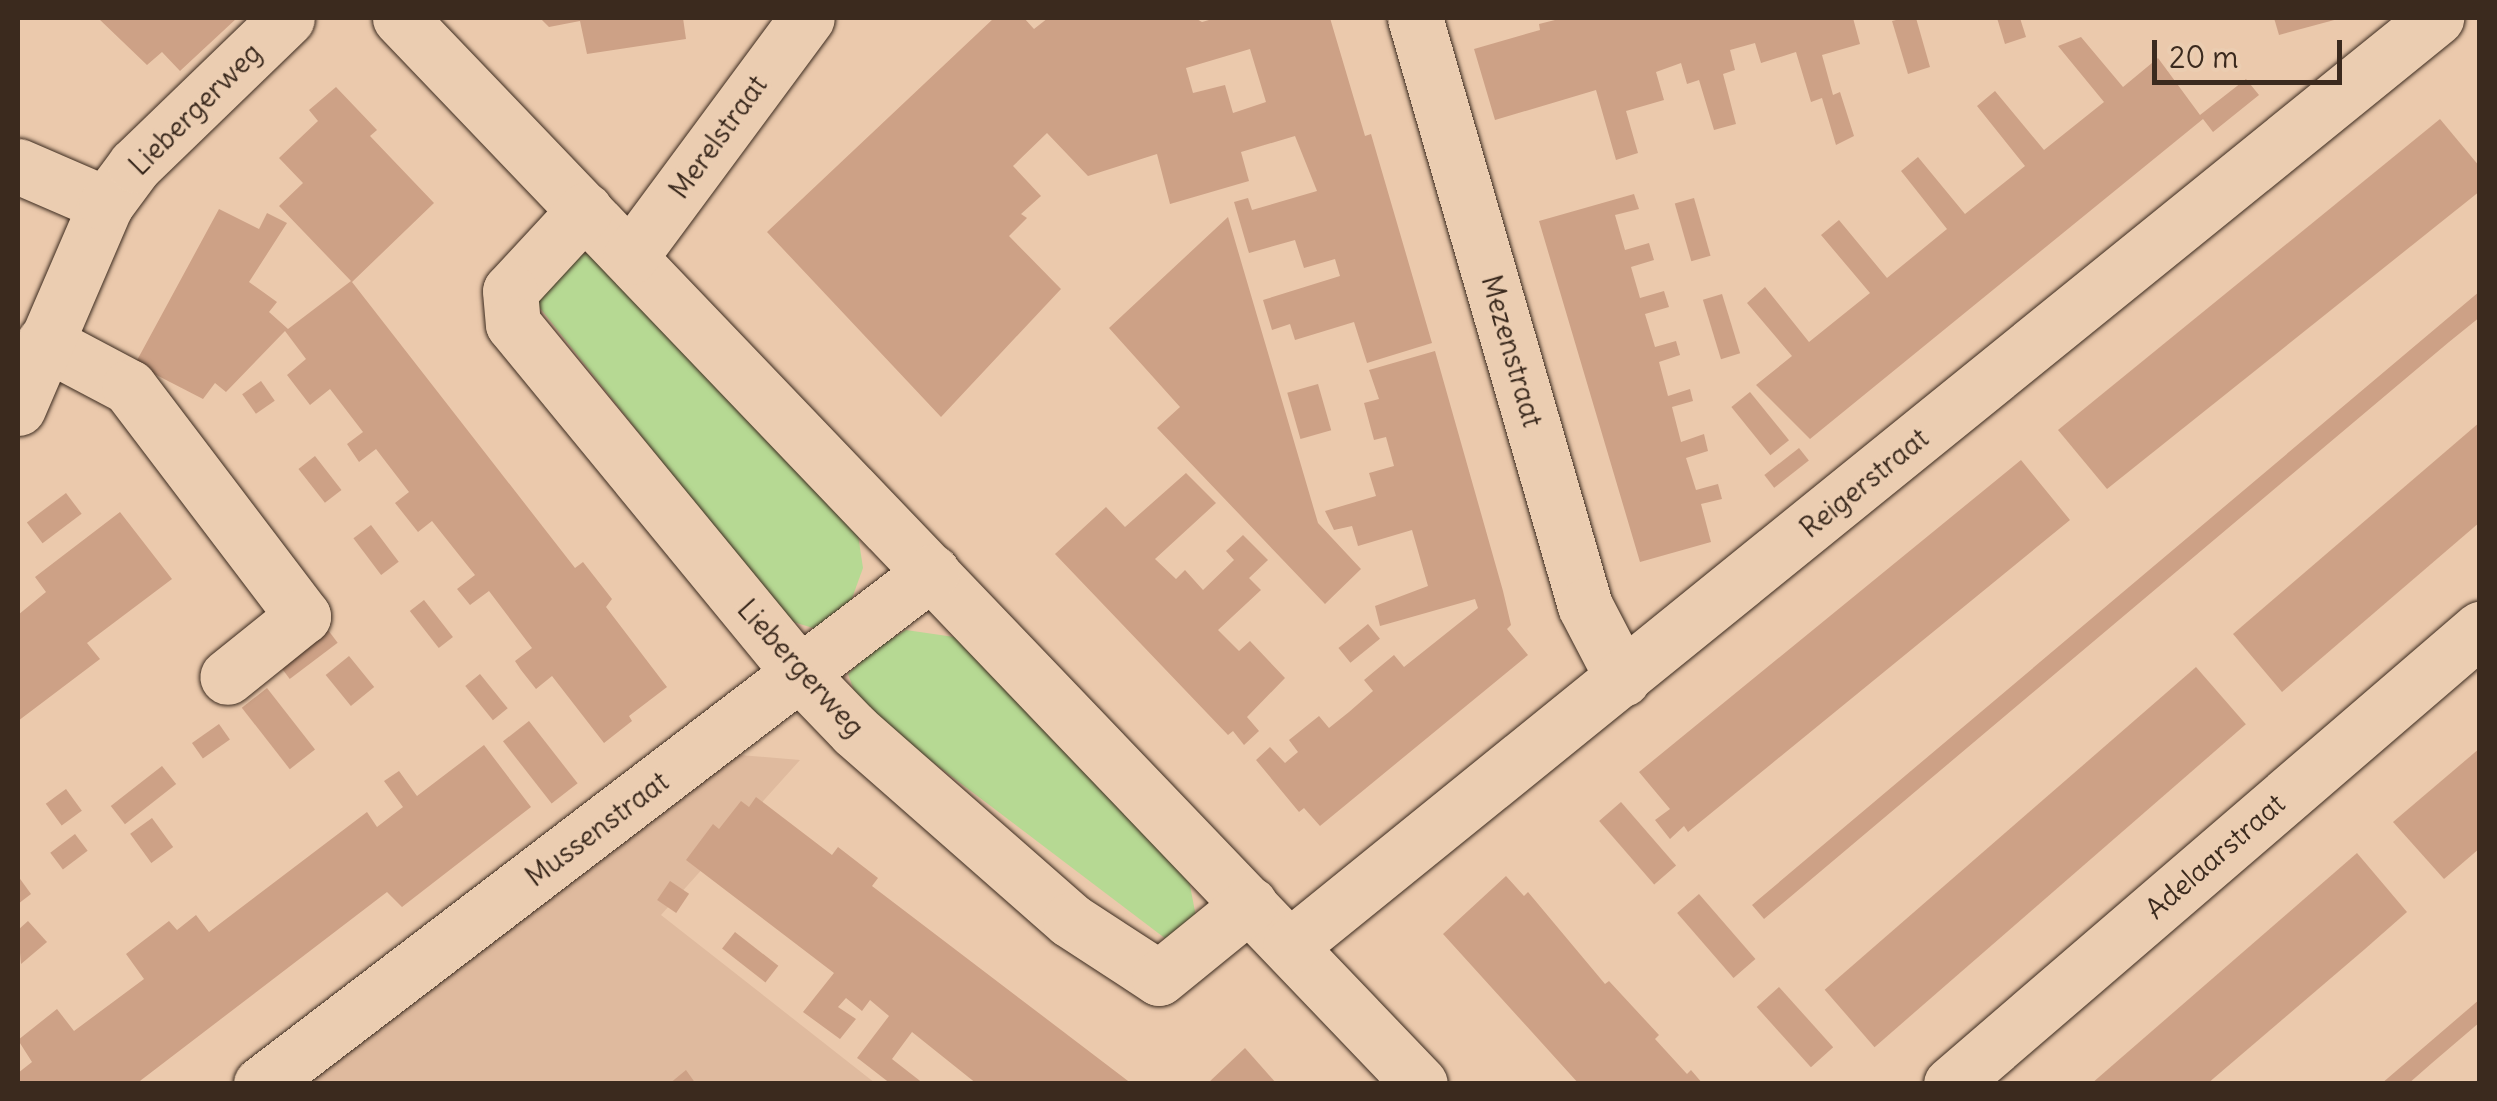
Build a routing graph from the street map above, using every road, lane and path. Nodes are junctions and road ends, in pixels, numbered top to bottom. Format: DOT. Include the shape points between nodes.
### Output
graph roads {
  1 [pos="287,18"];
  2 [pos="400,18"];
  3 [pos="807,18"];
  4 [pos="1415,18"];
  5 [pos="2436,18"];
  6 [pos="18,166"];
  7 [pos="106,204"];
  8 [pos="584,210"];
  9 [pos="630,257"];
  10 [pos="44,342"];
  11 [pos="18,408"];
  12 [pos="932,572"];
  13 [pos="2480,629"];
  14 [pos="801,674"];
  15 [pos="227,677"];
  16 [pos="1623,678"];
  17 [pos="1250,904"];
  18 [pos="1290,946"];
  19 [pos="261,1084"];
  20 [pos="1420,1084"];
  21 [pos="1950,1084"];
  1 -- 7 [label="street, Liebergerweg" via="135,164"];
  2 -- 8 [label="street"];
  3 -- 9 [label="street, Merelstraat"];
  4 -- 16 [label="street, Mezenstraat" via="1585,606"];
  5 -- 16 [label="street, Reigerstraat"];
  6 -- 7 [label="street"];
  7 -- 10 [label="street, Liebergerweg"];
  8 -- 9 [label="street"];
  8 -- 14 [label="street, Liebergerweg" via="510,291 512,324"];
  9 -- 12 [label="street"];
  10 -- 11 [label="street, Liebergerweg"];
  10 -- 15 [label="street" via="129,387 303,616"];
  12 -- 14 [label="street, Mussenstraat"];
  12 -- 17 [label="street"];
  13 -- 21 [label="street, Adelaarstraat"];
  14 -- 17 [label="street, Liebergerweg" via="855,731 1070,920 1159,978"];
  14 -- 19 [label="street, Mussenstraat"];
  16 -- 18 [label="street, Reigerstraat"];
  17 -- 18 [label="street"];
  18 -- 20 [label="street"];
}
